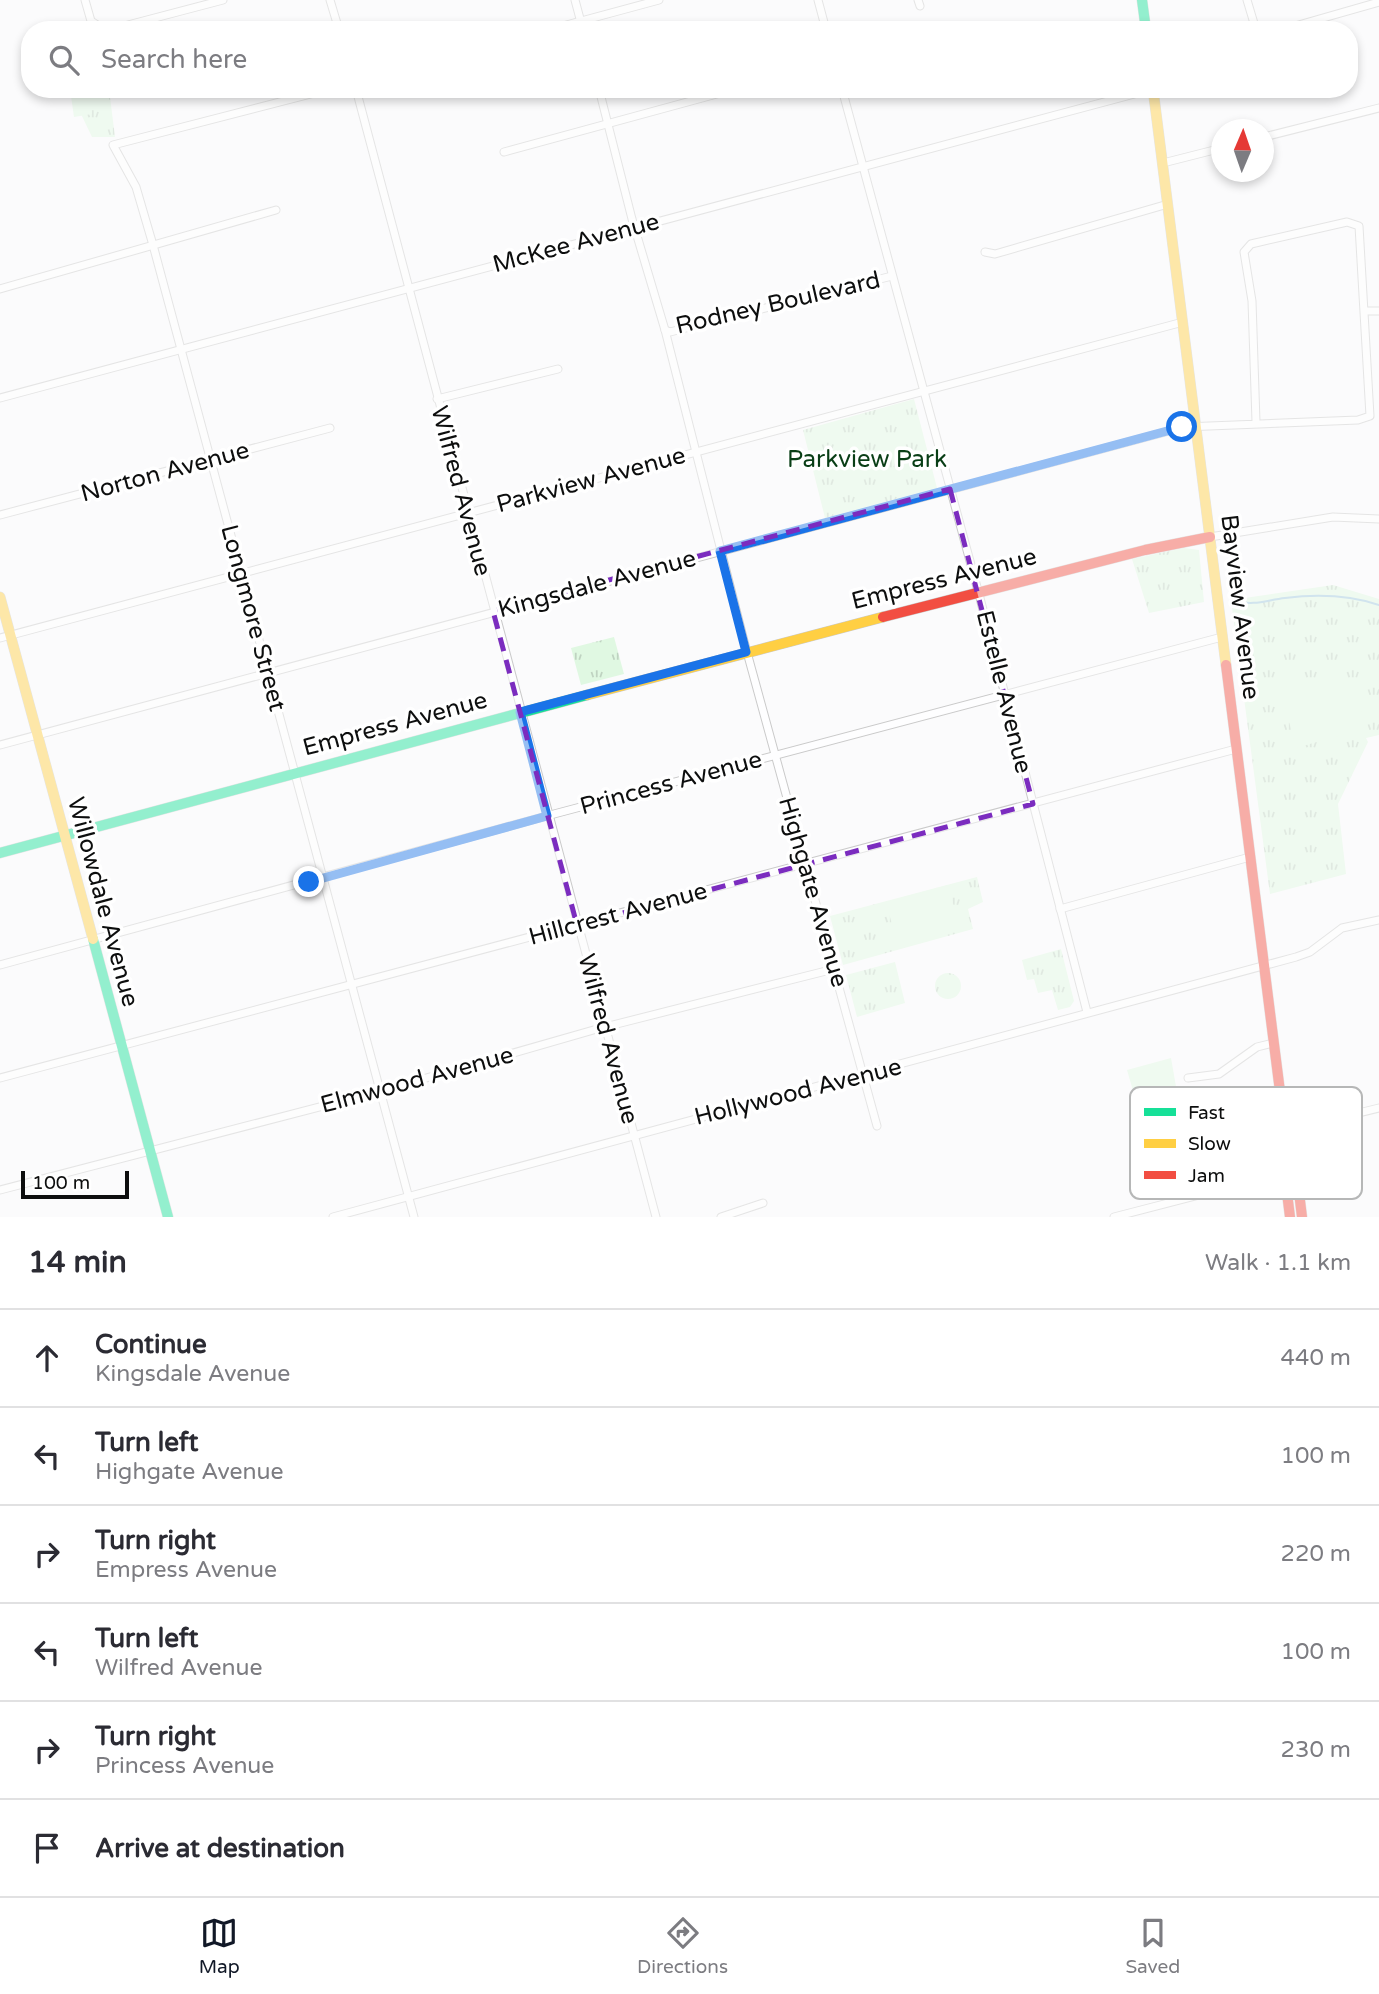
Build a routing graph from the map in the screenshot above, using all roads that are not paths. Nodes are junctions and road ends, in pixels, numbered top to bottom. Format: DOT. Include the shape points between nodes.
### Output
graph roads {
  1 [pos="85,0"];
  2 [pos="223,0"];
  3 [pos="330,0"];
  4 [pos="575,0"];
  5 [pos="659,0"];
  6 [pos="818,0"];
  7 [pos="1142,0"];
  8 [pos="1247,0"];
  9 [pos="1379,2"];
  10 [pos="92,21"];
  11 [pos="142,21"];
  12 [pos="336,21"];
  13 [pos="581,21"];
  14 [pos="824,21"];
  15 [pos="1145,21"];
  16 [pos="1253,21"];
  17 [pos="1312,21"];
  18 [pos="295,98"];
  19 [pos="358,98"];
  20 [pos="601,98"];
  21 [pos="700,98"];
  22 [pos="844,98"];
  23 [pos="1120,98"];
  24 [pos="1154,98"];
  25 [pos="1379,108"];
  26 [pos="607,122"];
  27 [pos="1274,134"];
  28 [pos="1211,151"];
  29 [pos="504,152"];
  30 [pos="1163,163"];
  31 [pos="862,168"];
  32 [pos="1168,204"];
  33 [pos="276,210"];
  34 [pos="634,228"];
  35 [pos="153,245"];
  36 [pos="985,252"];
  37 [pos="892,276"];
  38 [pos="408,288"];
  39 [pos="0,289"];
  40 [pos="1379,311"];
  41 [pos="1365,312"];
  42 [pos="1182,322"];
  43 [pos="665,330"];
  44 [pos="180,348"];
  45 [pos="558,369"];
  46 [pos="922,391"];
  47 [pos="0,398"];
  48 [pos="437,399"];
  49 [pos="1256,422"];
  50 [pos="1195,425"];
  51 [pos="330,428"];
  52 [pos="694,452"];
  53 [pos="211,460"];
  54 [pos="950,489"];
  55 [pos="467,513"];
  56 [pos="0,515"];
  57 [pos="1379,519"];
  58 [pos="1210,537"];
  59 [pos="720,551"];
  60 [pos="240,573"];
  61 [pos="978,592"];
  62 [pos="0,597"];
  63 [pos="493,611"];
  64 [pos="5,636"];
  65 [pos="1222,637"];
  66 [pos="746,652"];
  67 [pos="267,674"];
  68 [pos="1003,695"];
  69 [pos="520,712"];
  70 [pos="37,735"];
  71 [pos="0,746"];
  72 [pos="1236,749"];
  73 [pos="775,756"];
  74 [pos="296,773"];
  75 [pos="1033,804"];
  76 [pos="547,816"];
  77 [pos="64,836"];
  78 [pos="0,853"];
  79 [pos="1250,857"];
  80 [pos="804,865"];
  81 [pos="323,878"];
  82 [pos="1060,909"];
  83 [pos="1379,920"];
  84 [pos="577,925"];
  85 [pos="93,939"];
  86 [pos="0,965"];
  87 [pos="1264,965"];
  88 [pos="834,969"];
  89 [pos="350,986"];
  90 [pos="1087,1012"];
  91 [pos="605,1028"];
  92 [pos="1273,1043"];
  93 [pos="120,1046"];
  94 [pos="863,1076"];
  95 [pos="0,1078"];
  96 [pos="1188,1078"];
  97 [pos="1278,1087"];
  98 [pos="381,1091"];
  99 [pos="877,1126"];
  100 [pos="633,1134"];
  101 [pos="149,1150"];
  102 [pos="0,1190"];
  103 [pos="408,1197"];
  104 [pos="1184,1199"];
  105 [pos="1288,1199"];
  106 [pos="763,1203"];
  107 [pos="168,1217"];
  108 [pos="333,1217"];
  109 [pos="414,1217"];
  110 [pos="656,1217"];
  111 [pos="720,1217"];
  112 [pos="1114,1217"];
  113 [pos="1290,1217"];
  1 -- 10 [label="street"];
  2 -- 11 [label="street"];
  3 -- 12 [label="street"];
  4 -- 13 [label="street"];
  5 -- 13 [label="street"];
  6 -- 14 [label="street"];
  7 -- 15 [label="street"];
  8 -- 16 [label="street"];
  9 -- 17 [label="street"];
  18 -- 35 [label="street, Longmore Street" via="113,145 136,187"];
  19 -- 38 [label="street, Wilfred Avenue"];
  20 -- 26 [label="street, Highgate Avenue"];
  21 -- 26 [label="street"];
  22 -- 31 [label="street, Estelle Avenue"];
  23 -- 31 [label="street, McKee Avenue"];
  24 -- 30 [label="street, Bayview Avenue"];
  25 -- 27 [label="street"];
  26 -- 29 [label="street"];
  26 -- 34 [label="street, Highgate Avenue"];
  28 -- 30 [label="street"];
  30 -- 32 [label="street, Bayview Avenue"];
  31 -- 34 [label="street, McKee Avenue"];
  31 -- 37 [label="street, Estelle Avenue"];
  32 -- 36 [label="street" via="995,254"];
  32 -- 42 [label="street, Bayview Avenue"];
  33 -- 35 [label="street"];
  34 -- 38 [label="street, McKee Avenue"];
  34 -- 43 [label="street, Highgate Avenue"];
  35 -- 39 [label="street"];
  35 -- 44 [label="street, Longmore Street"];
  37 -- 43 [label="street, Rodney Boulevard"];
  37 -- 46 [label="street, Estelle Avenue"];
  38 -- 44 [label="street, McKee Avenue"];
  38 -- 48 [label="street, Wilfred Avenue"];
  40 -- 41 [label="street"];
  41 -- 49 [label="street, Kingsdale Avenue" via="1370,416"];
  41 -- 49 [label="street" via="1359,226 1347,222 1251,244 1244,252 1252,301"];
  42 -- 46 [label="street, Parkview Avenue"];
  42 -- 50 [label="street, Bayview Avenue"];
  43 -- 52 [label="street, Highgate Avenue"];
  44 -- 47 [label="street, McKee Avenue"];
  44 -- 53 [label="street, Longmore Street"];
  45 -- 48 [label="street"];
  46 -- 52 [label="street, Parkview Avenue"];
  46 -- 54 [label="street, Estelle Avenue"];
  48 -- 55 [label="street, Wilfred Avenue"];
  49 -- 50 [label="street, Kingsdale Avenue"];
  50 -- 54 [label="street, Kingsdale Avenue"];
  50 -- 58 [label="street, Bayview Avenue"];
  51 -- 53 [label="street, Norton Avenue"];
  52 -- 55 [label="street, Parkview Avenue"];
  52 -- 59 [label="street, Highgate Avenue"];
  53 -- 56 [label="street, Norton Avenue"];
  53 -- 60 [label="street, Longmore Street"];
  54 -- 59 [label="street, Kingsdale Avenue"];
  54 -- 61 [label="street, Estelle Avenue"];
  55 -- 60 [label="street, Parkview Avenue"];
  55 -- 63 [label="street, Wilfred Avenue"];
  57 -- 58 [label="street" via="1333,517"];
  58 -- 61 [label="street, Empress Avenue"];
  58 -- 65 [label="street, Bayview Avenue"];
  59 -- 63 [label="street, Kingsdale Avenue"];
  59 -- 66 [label="street, Highgate Avenue"];
  60 -- 64 [label="street, Parkview Avenue"];
  60 -- 67 [label="street, Longmore Street"];
  61 -- 66 [label="street, Empress Avenue"];
  61 -- 68 [label="street, Estelle Avenue"];
  62 -- 64 [label="street, Willowdale Avenue"];
  63 -- 67 [label="street, Kingsdale Avenue"];
  63 -- 69 [label="street, Wilfred Avenue"];
  64 -- 70 [label="street, Willowdale Avenue"];
  65 -- 68 [label="street, Princess Avenue"];
  65 -- 72 [label="street, Bayview Avenue"];
  66 -- 69 [label="street, Empress Avenue"];
  66 -- 73 [label="street, Highgate Avenue"];
  67 -- 70 [label="street, Kingsdale Avenue"];
  67 -- 74 [label="street, Longmore Street"];
  68 -- 73 [label="street, Princess Avenue"];
  68 -- 75 [label="street, Estelle Avenue"];
  69 -- 74 [label="street, Empress Avenue"];
  69 -- 76 [label="street, Wilfred Avenue"];
  70 -- 71 [label="street, Kingsdale Avenue"];
  70 -- 77 [label="street, Willowdale Avenue"];
  72 -- 75 [label="street, Hillcrest Avenue"];
  72 -- 79 [label="street, Bayview Avenue"];
  73 -- 76 [label="street, Princess Avenue"];
  73 -- 80 [label="street, Highgate Avenue"];
  74 -- 77 [label="street, Empress Avenue"];
  74 -- 81 [label="street, Longmore Street"];
  75 -- 80 [label="street, Hillcrest Avenue"];
  75 -- 82 [label="street, Estelle Avenue"];
  76 -- 81 [label="street, Princess Avenue"];
  76 -- 84 [label="street, Wilfred Avenue"];
  77 -- 78 [label="street, Empress Avenue"];
  77 -- 85 [label="street, Willowdale Avenue"];
  79 -- 82 [label="street"];
  79 -- 87 [label="street, Bayview Avenue"];
  80 -- 84 [label="street, Hillcrest Avenue"];
  80 -- 88 [label="street, Highgate Avenue"];
  81 -- 85 [label="street, Princess Avenue"];
  81 -- 89 [label="street, Longmore Street"];
  82 -- 90 [label="street, Estelle Avenue"];
  83 -- 87 [label="street, Hollywood Avenue" via="1342,928 1310,952"];
  84 -- 89 [label="street, Hillcrest Avenue"];
  84 -- 91 [label="street, Wilfred Avenue"];
  85 -- 86 [label="street, Princess Avenue"];
  85 -- 93 [label="street, Willowdale Avenue"];
  87 -- 90 [label="street, Hollywood Avenue"];
  87 -- 92 [label="street, Bayview Avenue"];
  88 -- 91 [label="street, Elmwood Avenue"];
  88 -- 94 [label="street, Highgate Avenue"];
  89 -- 93 [label="street, Hillcrest Avenue"];
  89 -- 98 [label="street, Longmore Street"];
  90 -- 94 [label="street, Hollywood Avenue"];
  91 -- 98 [label="street, Elmwood Avenue"];
  91 -- 100 [label="street, Wilfred Avenue"];
  92 -- 96 [label="street" via="1257,1047 1219,1074"];
  92 -- 97 [label="street, Bayview Avenue"];
  93 -- 95 [label="street, Hillcrest Avenue"];
  93 -- 101 [label="street, Willowdale Avenue"];
  94 -- 99 [label="street, Highgate Avenue"];
  94 -- 100 [label="street, Hollywood Avenue"];
  98 -- 101 [label="street, Elmwood Avenue"];
  98 -- 103 [label="street, Longmore Street"];
  100 -- 103 [label="street, Hollywood Avenue"];
  100 -- 110 [label="street, Wilfred Avenue"];
  101 -- 102 [label="street, Elmwood Avenue"];
  101 -- 107 [label="street, Willowdale Avenue"];
  103 -- 108 [label="street, Hollywood Avenue"];
  103 -- 109 [label="street, Longmore Street"];
  104 -- 112 [label="street"];
  105 -- 113 [label="street, Bayview Avenue"];
  106 -- 111 [label="street"];
}
